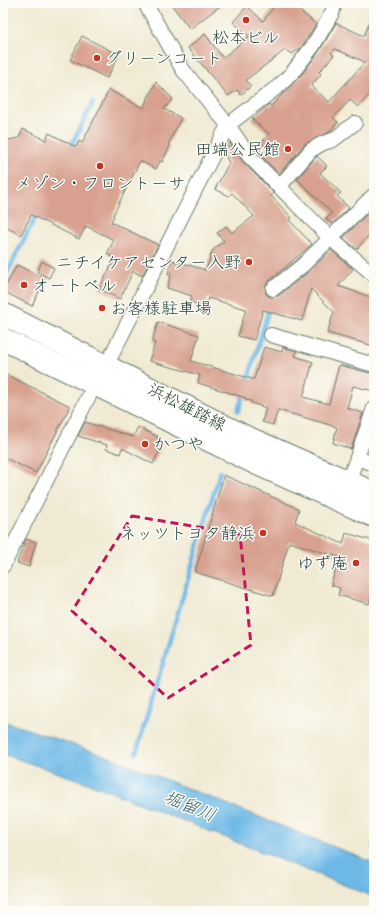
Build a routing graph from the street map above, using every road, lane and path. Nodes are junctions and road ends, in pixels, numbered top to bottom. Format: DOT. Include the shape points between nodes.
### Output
graph roads {
  1 [pos="145,3"];
  2 [pos="335,3"];
  3 [pos="355,123"];
  4 [pos="228,125"];
  5 [pos="279,187"];
  6 [pos="374,195"];
  7 [pos="330,238"];
  8 [pos="374,275"];
  9 [pos="273,289"];
  10 [pos="3,314"];
  11 [pos="272,335"];
  12 [pos="3,339"];
  13 [pos="374,365"];
  14 [pos="100,375"];
  15 [pos="374,408"];
  16 [pos="358,458"];
  17 [pos="374,464"];
  18 [pos="348,482"];
  19 [pos="374,493"];
  20 [pos="374,516"];
  21 [pos="3,566"];
  1 -- 4 [label="street" via="183,70"];
  2 -- 4 [label="street" via="313,46 292,73"];
  3 -- 5 [label="street" via="333,140 311,150"];
  4 -- 5 [label="street" via="249,156"];
  4 -- 14 [label="street"];
  5 -- 7 [label="street"];
  6 -- 7 [label="street"];
  7 -- 8 [label="street"];
  7 -- 9 [label="street" via="303,265"];
  10 -- 14 [label="main road, 浜松雄踏線"];
  11 -- 13 [label="street"];
  12 -- 14 [label="main road, 浜松雄踏線"];
  14 -- 18 [label="main road, 浜松雄踏線"];
  14 -- 20 [label="main road, 浜松雄踏線" via="283,476"];
  14 -- 21 [label="street"];
  15 -- 16 [label="street"];
  16 -- 17 [label="street"];
  16 -- 18 [label="street"];
  18 -- 19 [label="main road, 浜松雄踏線"];
}
